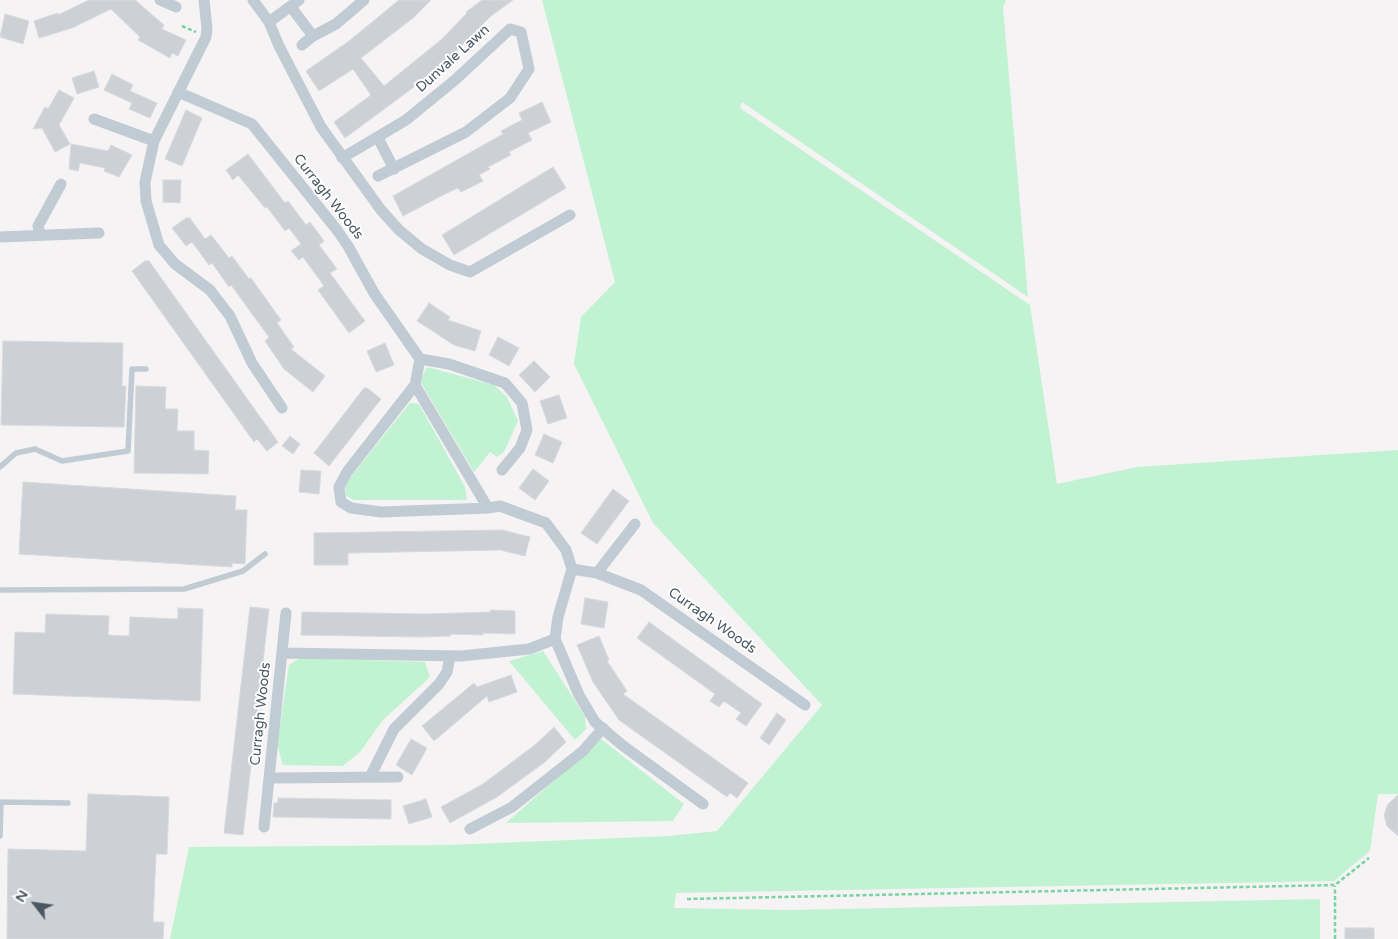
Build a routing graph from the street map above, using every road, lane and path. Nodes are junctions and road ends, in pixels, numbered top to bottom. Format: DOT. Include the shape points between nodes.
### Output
graph roads {
  1 [pos="160,0"];
  2 [pos="204,0"];
  3 [pos="253,0"];
  4 [pos="364,0"];
  5 [pos="295,4"];
  6 [pos="176,7"];
  7 [pos="269,22"];
  8 [pos="313,36"];
  9 [pos="302,46"];
  10 [pos="178,92"];
  11 [pos="94,119"];
  12 [pos="378,138"];
  13 [pos="154,141"];
  14 [pos="342,158"];
  15 [pos="394,169"];
  16 [pos="378,176"];
  17 [pos="61,184"];
  18 [pos="570,214"];
  19 [pos="99,233"];
  20 [pos="40,234"];
  21 [pos="0,238"];
  22 [pos="420,359"];
  23 [pos="146,369"];
  24 [pos="415,386"];
  25 [pos="282,408"];
  26 [pos="0,467"];
  27 [pos="502,470"];
  28 [pos="488,508"];
  29 [pos="635,524"];
  30 [pos="265,554"];
  31 [pos="572,569"];
  32 [pos="597,573"];
  33 [pos="0,590"];
  34 [pos="286,612"];
  35 [pos="555,639"];
  36 [pos="283,654"];
  37 [pos="450,656"];
  38 [pos="805,705"];
  39 [pos="603,728"];
  40 [pos="370,777"];
  41 [pos="398,777"];
  42 [pos="270,778"];
  43 [pos="1,802"];
  44 [pos="68,803"];
  45 [pos="703,804"];
  46 [pos="264,826"];
  47 [pos="470,829"];
  48 [pos="0,836"];
  49 [pos="1369,858"];
  50 [pos="1335,885"];
  51 [pos="686,899"];
  52 [pos="1335,939"];
  1 -- 6 [label="street"];
  2 -- 10 [label="street" via="206,37"];
  3 -- 7 [label="street"];
  4 -- 8 [label="street" via="336,24"];
  5 -- 7 [label="street"];
  5 -- 8 [label="street"];
  7 -- 14 [label="street" via="321,127"];
  8 -- 9 [label="street"];
  10 -- 13 [label="street"];
  10 -- 22 [label="street, Curragh Woods" via="252,124 348,246 374,293"];
  11 -- 13 [label="street"];
  12 -- 14 [label="street, Dunvale Lawn"];
  12 -- 15 [label="street"];
  12 -- 15 [label="street, Dunvale Lawn" via="448,86 510,29 521,32 529,69 510,98 466,132"];
  13 -- 25 [label="street" via="145,182 146,200 160,246 175,264 210,290 230,316 252,363"];
  14 -- 18 [label="street" via="399,230 422,249 470,272"];
  15 -- 16 [label="street, Dunvale Lawn"];
  17 -- 20 [label="street" via="38,226"];
  19 -- 20 [label="street"];
  20 -- 21 [label="street"];
  22 -- 24 [label="street"];
  22 -- 27 [label="street" via="446,363 505,383 522,403 527,430 520,448"];
  23 -- 26 [label="lane" via="132,369 128,451 62,461 35,449 16,453"];
  24 -- 28 [label="street"];
  24 -- 28 [label="street" via="347,472 339,487 340,502 351,508 381,512"];
  28 -- 31 [label="street" via="500,506 546,523 566,550"];
  29 -- 32 [label="street"];
  30 -- 33 [label="lane" via="243,571 184,590"];
  31 -- 32 [label="street, Curragh Woods"];
  31 -- 35 [label="street"];
  32 -- 38 [label="street, Curragh Woods" via="641,590"];
  34 -- 36 [label="street, Curragh Woods"];
  35 -- 37 [label="street, Curragh Woods" via="529,649"];
  35 -- 39 [label="street" via="579,695 595,722"];
  36 -- 37 [label="street, Curragh Woods"];
  36 -- 42 [label="street, Curragh Woods"];
  37 -- 40 [label="street" via="439,684 394,729"];
  39 -- 45 [label="street"];
  39 -- 47 [label="street" via="583,751 512,807"];
  40 -- 41 [label="street, Curragh Woods"];
  40 -- 42 [label="street, Curragh Woods"];
  42 -- 46 [label="street, Curragh Woods"];
  43 -- 44 [label="lane"];
  43 -- 48 [label="lane"];
  49 -- 50 [label="path"];
  50 -- 51 [label="path"];
  50 -- 52 [label="path"];
}
